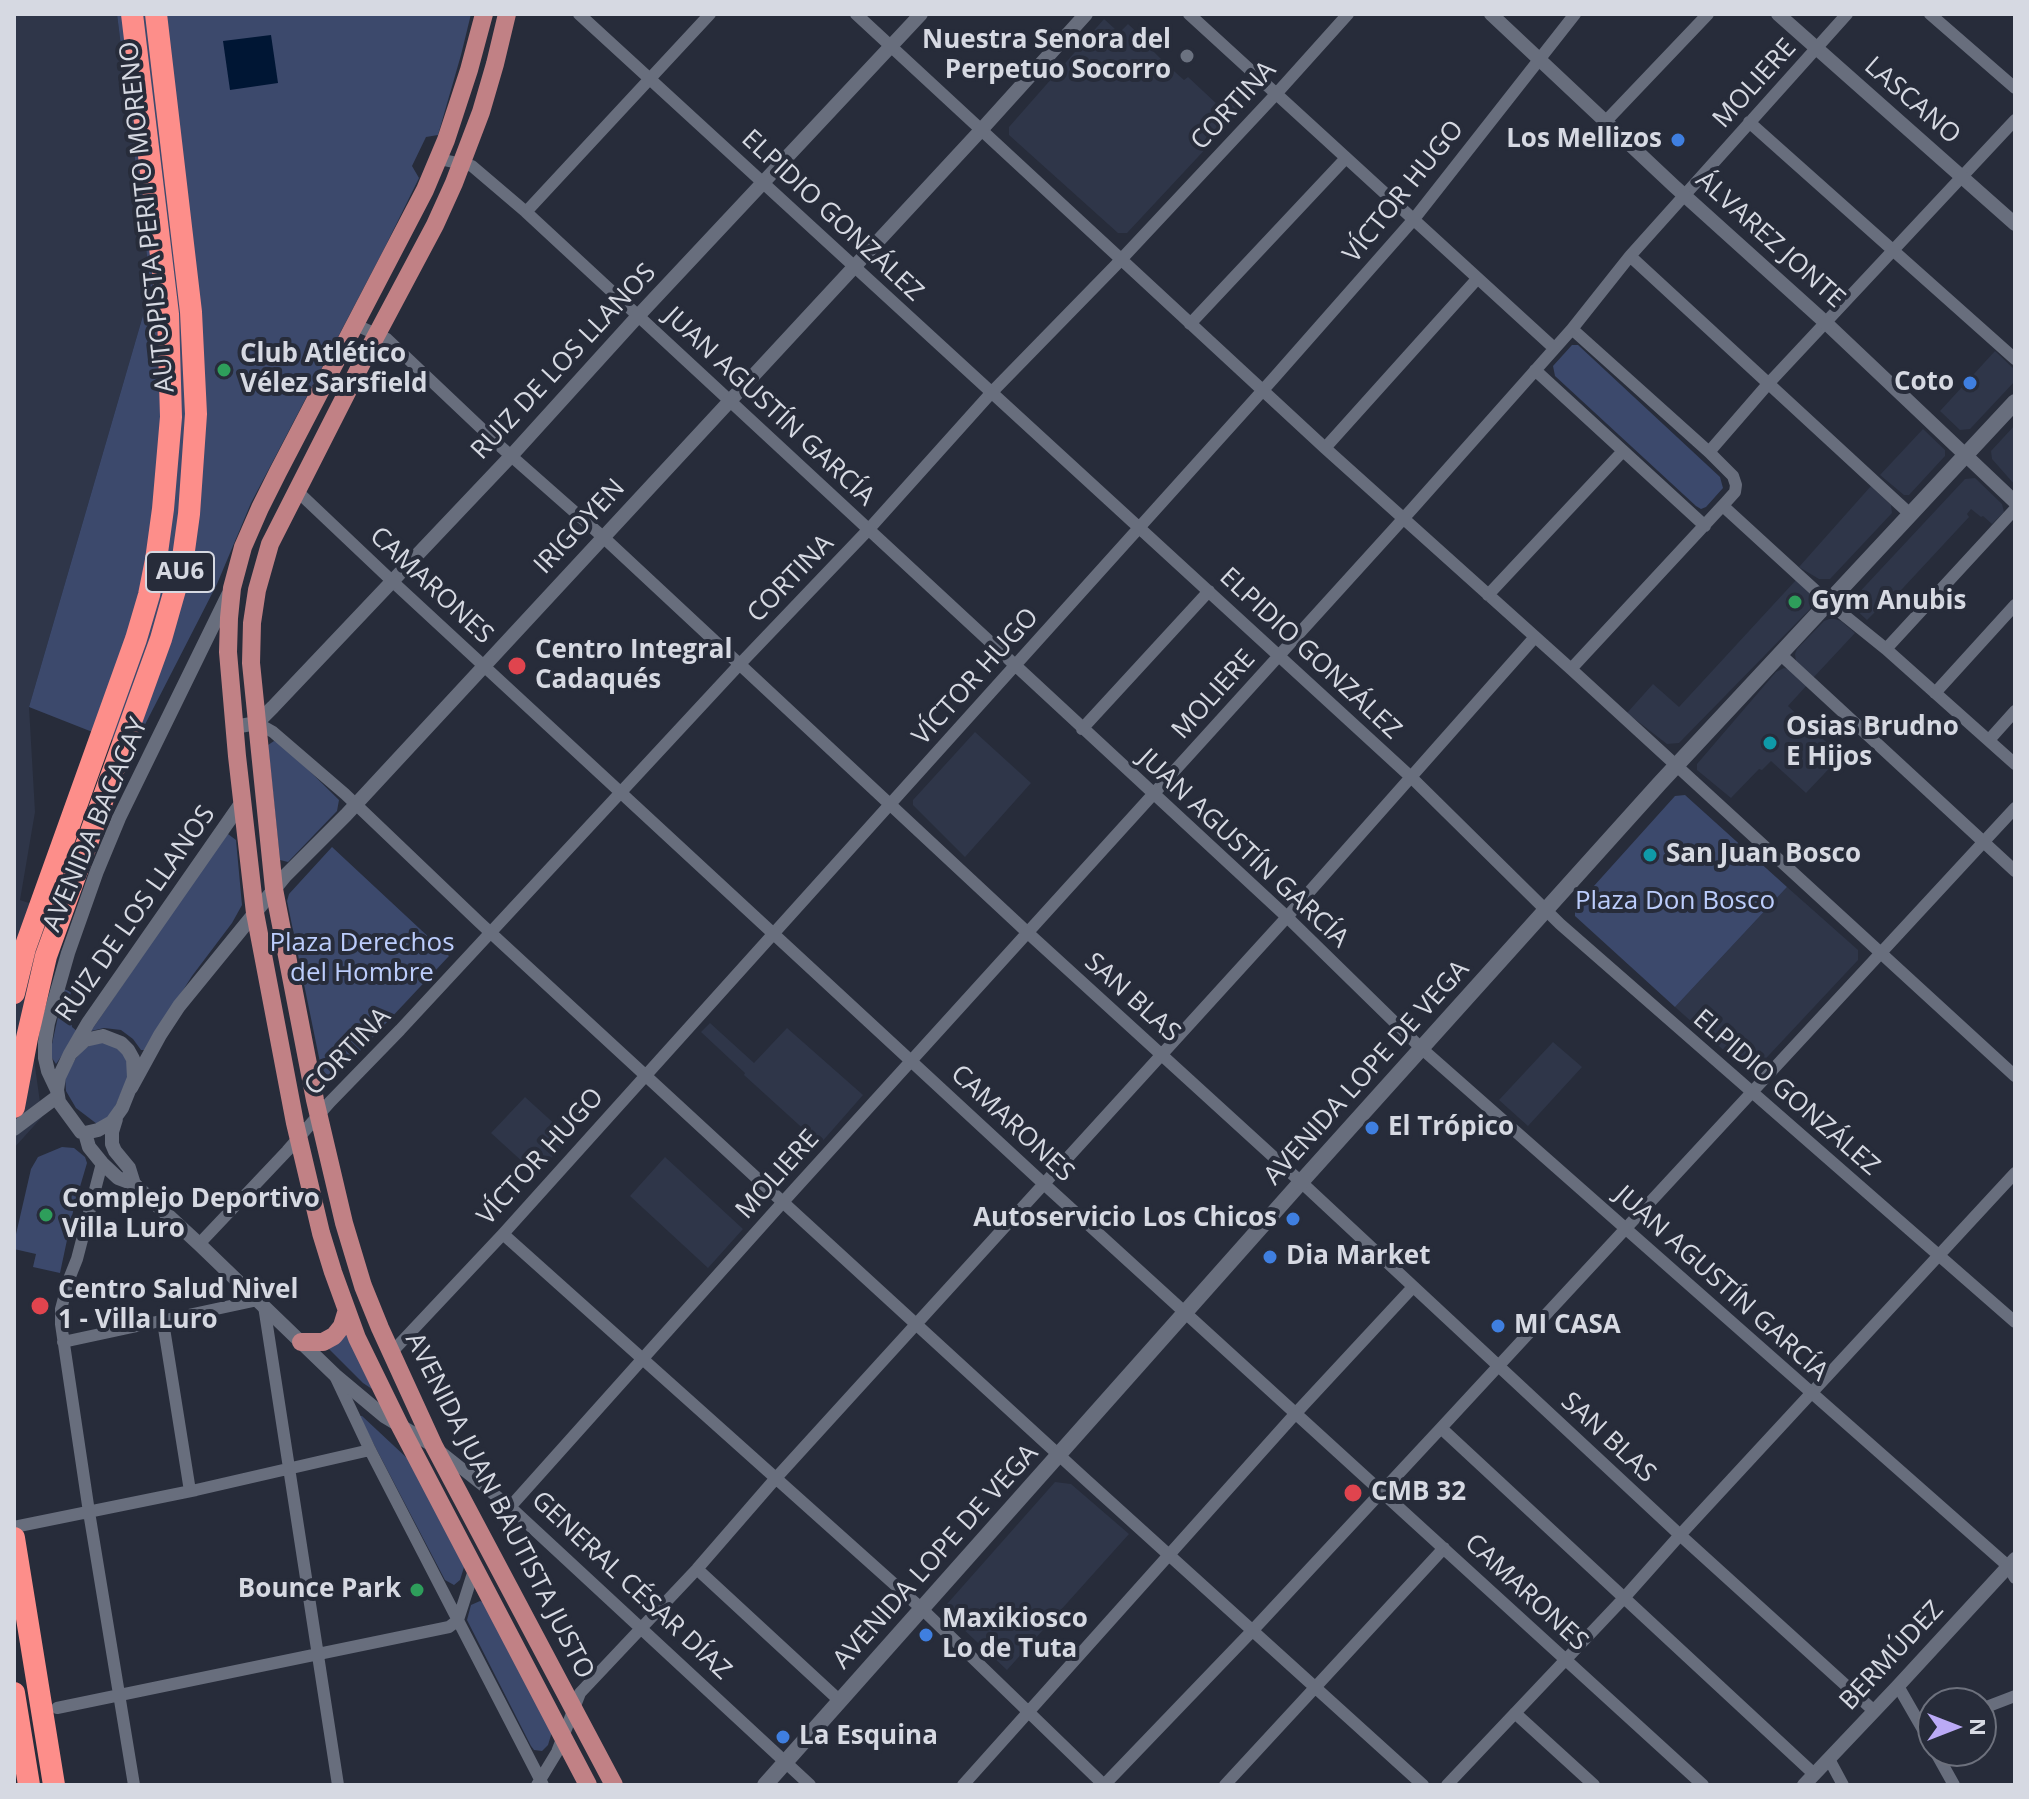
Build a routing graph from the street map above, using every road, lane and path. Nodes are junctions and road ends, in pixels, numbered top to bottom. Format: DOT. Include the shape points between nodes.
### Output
graph roads {
  1 [pos="132,14"];
  2 [pos="156,14"];
  3 [pos="484,14"];
  4 [pos="507,14"];
  5 [pos="579,14"];
  6 [pos="710,14"];
  7 [pos="856,14"];
  8 [pos="921,14"];
  9 [pos="1086,14"];
  10 [pos="1189,14"];
  11 [pos="1348,14"];
  12 [pos="1491,14"];
  13 [pos="1575,14"];
  14 [pos="1708,14"];
  15 [pos="1778,14"];
  16 [pos="1847,14"];
  17 [pos="1930,14"];
  18 [pos="891,46"];
  19 [pos="1816,49"];
  20 [pos="1539,58"];
  21 [pos="651,80"];
  22 [pos="2015,88"];
  23 [pos="1277,93"];
  24 [pos="2015,120"];
  25 [pos="1606,121"];
  26 [pos="1749,122"];
  27 [pos="982,129"];
  28 [pos="1346,158"];
  29 [pos="439,159"];
  30 [pos="463,164"];
  31 [pos="1963,178"];
  32 [pos="764,183"];
  33 [pos="1685,195"];
  34 [pos="526,212"];
  35 [pos="1414,219"];
  36 [pos="2015,224"];
  37 [pos="1894,251"];
  38 [pos="1630,256"];
  39 [pos="1122,259"];
  40 [pos="853,267"];
  41 [pos="1477,279"];
  42 [pos="638,316"];
  43 [pos="1826,323"];
  44 [pos="1190,324"];
  45 [pos="356,325"];
  46 [pos="1572,329"];
  47 [pos="377,335"];
  48 [pos="1554,348"];
  49 [pos="2015,359"];
  50 [pos="1535,370"];
  51 [pos="1768,384"];
  52 [pos="1263,390"];
  53 [pos="992,392"];
  54 [pos="729,401"];
  55 [pos="2015,402"];
  56 [pos="1325,448"];
  57 [pos="1623,451"];
  58 [pos="1709,452"];
  59 [pos="1967,454"];
  60 [pos="511,456"];
  61 [pos="296,490"];
  62 [pos="2015,502"];
  63 [pos="1723,506"];
  64 [pos="2015,509"];
  65 [pos="1910,514"];
  66 [pos="1404,518"];
  67 [pos="1705,526"];
  68 [pos="869,529"];
  69 [pos="1140,529"];
  70 [pos="603,537"];
  71 [pos="392,581"];
  72 [pos="232,588"];
  73 [pos="1209,591"];
  74 [pos="1488,595"];
  75 [pos="1829,603"];
  76 [pos="2015,605"];
  77 [pos="1535,637"];
  78 [pos="1886,649"];
  79 [pos="1780,654"];
  80 [pos="1278,656"];
  81 [pos="484,665"];
  82 [pos="739,665"];
  83 [pos="1015,667"];
  84 [pos="1571,669"];
  85 [pos="1935,693"];
  86 [pos="2015,711"];
  87 [pos="257,723"];
  88 [pos="234,727"];
  89 [pos="1082,729"];
  90 [pos="1989,740"];
  91 [pos="2015,764"];
  92 [pos="1676,766"];
  93 [pos="1412,778"];
  94 [pos="621,792"];
  95 [pos="1153,795"];
  96 [pos="242,802"];
  97 [pos="355,804"];
  98 [pos="890,804"];
  99 [pos="2015,808"];
  100 [pos="1983,842"];
  101 [pos="2015,871"];
  102 [pos="274,889"];
  103 [pos="1546,910"];
  104 [pos="255,913"];
  105 [pos="1287,917"];
  106 [pos="491,932"];
  107 [pos="773,933"];
  108 [pos="1028,933"];
  109 [pos="1880,954"];
  110 [pos="14,993"];
  111 [pos="1421,1048"];
  112 [pos="70,1054"];
  113 [pos="1161,1054"];
  114 [pos="911,1061"];
  115 [pos="645,1074"];
  116 [pos="2015,1076"];
  117 [pos="131,1088"];
  118 [pos="1753,1092"];
  119 [pos="57,1093"];
  120 [pos="14,1107"];
  121 [pos="319,1114"];
  122 [pos="117,1116"];
  123 [pos="14,1129"];
  124 [pos="85,1133"];
  125 [pos="299,1138"];
  126 [pos="102,1163"];
  127 [pos="2015,1173"];
  128 [pos="1301,1182"];
  129 [pos="134,1184"];
  130 [pos="1044,1184"];
  131 [pos="783,1202"];
  132 [pos="1626,1229"];
  133 [pos="503,1234"];
  134 [pos="199,1244"];
  135 [pos="1938,1256"];
  136 [pos="1413,1287"];
  137 [pos="261,1303"];
  138 [pos="1186,1312"];
  139 [pos="346,1313"];
  140 [pos="163,1322"];
  141 [pos="2015,1322"];
  142 [pos="917,1324"];
  143 [pos="63,1342"];
  144 [pos="301,1342"];
  145 [pos="391,1353"];
  146 [pos="642,1359"];
  147 [pos="1498,1367"];
  148 [pos="335,1375"];
  149 [pos="1811,1393"];
  150 [pos="1296,1413"];
  151 [pos="400,1426"];
  152 [pos="1441,1428"];
  153 [pos="434,1446"];
  154 [pos="370,1450"];
  155 [pos="1060,1455"];
  156 [pos="288,1469"];
  157 [pos="776,1478"];
  158 [pos="190,1491"];
  159 [pos="1381,1492"];
  160 [pos="510,1507"];
  161 [pos="89,1512"];
  162 [pos="14,1527"];
  163 [pos="1680,1535"];
  164 [pos="14,1538"];
  165 [pos="1444,1548"];
  166 [pos="1169,1554"];
  167 [pos="2013,1568"];
  168 [pos="697,1569"];
  169 [pos="474,1570"];
  170 [pos="1624,1598"];
  171 [pos="922,1609"];
  172 [pos="458,1620"];
  173 [pos="642,1628"];
  174 [pos="1253,1630"];
  175 [pos="317,1655"];
  176 [pos="1566,1660"];
  177 [pos="1898,1686"];
  178 [pos="1315,1687"];
  179 [pos="14,1693"];
  180 [pos="120,1696"];
  181 [pos="840,1701"];
  182 [pos="57,1708"];
  183 [pos="573,1709"];
  184 [pos="1873,1710"];
  185 [pos="1917,1712"];
  186 [pos="1028,1713"];
  187 [pos="1515,1713"];
  188 [pos="563,1738"];
  189 [pos="1829,1759"];
  190 [pos="785,1762"];
  191 [pos="1944,1767"];
  192 [pos="1809,1780"];
  193 [pos="541,1784"];
  194 [pos="29,1785"];
  195 [pos="54,1785"];
  196 [pos="134,1785"];
  197 [pos="338,1785"];
  198 [pos="588,1785"];
  199 [pos="614,1785"];
  200 [pos="765,1785"];
  201 [pos="810,1785"];
  202 [pos="963,1785"];
  203 [pos="1104,1785"];
  204 [pos="1225,1785"];
  205 [pos="1423,1785"];
  206 [pos="1447,1785"];
  207 [pos="1594,1785"];
  208 [pos="1703,1785"];
  209 [pos="1843,1785"];
  210 [pos="1954,1785"];
  1 -- 110 [label="highway, AUTOPISTA PERITO MORENO / AU6" via="168,314 171,417 163,509 145,610 25,948"];
  2 -- 120 [label="highway, AUTOPISTA PERITO MORENO / AU6" via="191,312 196,414 189,514 165,626 46,956"];
  3 -- 29 [label="main road, AVENIDA JUAN BAUTISTA JUSTO"];
  4 -- 30 [label="main road, AVENIDA JUAN BAUTISTA JUSTO"];
  5 -- 21 [label="street, ELPIDIO GONZÁLEZ"];
  6 -- 21 [label="street"];
  7 -- 18 [label="street"];
  8 -- 18 [label="street, RUIZ DE LOS LLANOS"];
  9 -- 27 [label="street, IRIGOYEN"];
  10 -- 23 [label="street"];
  11 -- 23 [label="street, CORTINA"];
  12 -- 20 [label="street, ÁLVAREZ JONTE"];
  13 -- 20 [label="street, VÍCTOR HUGO"];
  14 -- 25 [label="street"];
  15 -- 19 [label="street, LASCANO"];
  16 -- 19 [label="street, MOLIERE"];
  17 -- 22 [label="street"];
  18 -- 27 [label="street"];
  18 -- 32 [label="street, RUIZ DE LOS LLANOS"];
  19 -- 26 [label="street, MOLIERE"];
  19 -- 31 [label="street, LASCANO"];
  20 -- 25 [label="street, ÁLVAREZ JONTE"];
  20 -- 35 [label="street, VÍCTOR HUGO"];
  21 -- 32 [label="street, ELPIDIO GONZÁLEZ"];
  21 -- 34 [label="street"];
  23 -- 28 [label="street"];
  23 -- 39 [label="street, CORTINA"];
  24 -- 31 [label="street"];
  25 -- 33 [label="street, ÁLVAREZ JONTE"];
  26 -- 33 [label="street, MOLIERE"];
  26 -- 37 [label="street"];
  27 -- 39 [label="street"];
  27 -- 40 [label="street, IRIGOYEN"];
  28 -- 35 [label="street"];
  28 -- 44 [label="street"];
  29 -- 30 [label="street, JUAN AGUSTÍN GARCÍA"];
  29 -- 45 [label="main road, AVENIDA JUAN BAUTISTA JUSTO"];
  30 -- 34 [label="street, JUAN AGUSTÍN GARCÍA"];
  30 -- 47 [label="main road, AVENIDA JUAN BAUTISTA JUSTO"];
  31 -- 36 [label="street, LASCANO"];
  31 -- 37 [label="street"];
  32 -- 40 [label="street, ELPIDIO GONZÁLEZ"];
  32 -- 42 [label="street, RUIZ DE LOS LLANOS"];
  33 -- 38 [label="street, MOLIERE"];
  33 -- 43 [label="street, ÁLVAREZ JONTE"];
  34 -- 42 [label="street, JUAN AGUSTÍN GARCÍA"];
  35 -- 41 [label="street"];
  35 -- 52 [label="street, VÍCTOR HUGO"];
  37 -- 43 [label="street"];
  37 -- 49 [label="street"];
  38 -- 46 [label="street, MOLIERE"];
  38 -- 51 [label="street"];
  39 -- 44 [label="street"];
  39 -- 53 [label="street, CORTINA"];
  40 -- 53 [label="street, ELPIDIO GONZÁLEZ"];
  40 -- 54 [label="street, IRIGOYEN"];
  41 -- 48 [label="street"];
  41 -- 56 [label="street"];
  42 -- 54 [label="street, JUAN AGUSTÍN GARCÍA"];
  42 -- 60 [label="street, RUIZ DE LOS LLANOS"];
  43 -- 51 [label="street"];
  43 -- 59 [label="street, ÁLVAREZ JONTE"];
  44 -- 52 [label="street"];
  45 -- 47 [label="street, SAN BLAS"];
  45 -- 72 [label="main road, AVENIDA JUAN BAUTISTA JUSTO" via="260,508"];
  46 -- 48 [label="street, MOLIERE"];
  46 -- 58 [label="street"];
  47 -- 60 [label="street, SAN BLAS"];
  47 -- 61 [label="main road, AVENIDA JUAN BAUTISTA JUSTO"];
  48 -- 50 [label="street, MOLIERE"];
  50 -- 57 [label="street"];
  50 -- 66 [label="street, MOLIERE"];
  51 -- 58 [label="street"];
  51 -- 65 [label="street"];
  52 -- 56 [label="street"];
  52 -- 69 [label="street, VÍCTOR HUGO"];
  53 -- 68 [label="street, CORTINA"];
  53 -- 69 [label="street, ELPIDIO GONZÁLEZ"];
  54 -- 68 [label="street, JUAN AGUSTÍN GARCÍA"];
  54 -- 70 [label="street, IRIGOYEN"];
  55 -- 59 [label="main road, AVENIDA LOPE DE VEGA"];
  56 -- 66 [label="street"];
  57 -- 67 [label="street"];
  57 -- 74 [label="street"];
  58 -- 63 [label="street" via="1736,485"];
  59 -- 62 [label="street, ÁLVAREZ JONTE"];
  59 -- 65 [label="main road, AVENIDA LOPE DE VEGA"];
  60 -- 70 [label="street, SAN BLAS"];
  60 -- 71 [label="street, RUIZ DE LOS LLANOS"];
  61 -- 71 [label="street, CAMARONES"];
  61 -- 87 [label="main road, AVENIDA JUAN BAUTISTA JUSTO" via="270,544 257,590 251,648"];
  63 -- 67 [label="street"];
  63 -- 75 [label="street"];
  64 -- 78 [label="street"];
  65 -- 75 [label="main road, AVENIDA LOPE DE VEGA"];
  66 -- 74 [label="street"];
  66 -- 80 [label="street, MOLIERE"];
  67 -- 84 [label="street"];
  68 -- 82 [label="street, CORTINA"];
  68 -- 83 [label="street, JUAN AGUSTÍN GARCÍA"];
  69 -- 73 [label="street, ELPIDIO GONZÁLEZ"];
  69 -- 83 [label="street, VÍCTOR HUGO"];
  70 -- 81 [label="street, IRIGOYEN"];
  70 -- 82 [label="street, SAN BLAS"];
  71 -- 81 [label="street, CAMARONES"];
  71 -- 87 [label="street, RUIZ DE LOS LLANOS"];
  72 -- 88 [label="main road, AVENIDA JUAN BAUTISTA JUSTO" via="228,652"];
  72 -- 119 [label="street, AVENIDA BACACAY" via="119,818 82,912 47,1032 45,1058"];
  73 -- 80 [label="street, ELPIDIO GONZÁLEZ"];
  73 -- 89 [label="street"];
  74 -- 77 [label="street"];
  75 -- 78 [label="street"];
  75 -- 79 [label="main road, AVENIDA LOPE DE VEGA"];
  76 -- 85 [label="street"];
  77 -- 84 [label="street"];
  77 -- 93 [label="street"];
  78 -- 85 [label="street"];
  79 -- 92 [label="main road, AVENIDA LOPE DE VEGA"];
  79 -- 100 [label="street"];
  80 -- 93 [label="street, ELPIDIO GONZÁLEZ"];
  80 -- 95 [label="street, MOLIERE"];
  81 -- 94 [label="street, CAMARONES"];
  81 -- 97 [label="street, IRIGOYEN"];
  82 -- 94 [label="street, CORTINA"];
  82 -- 98 [label="street, SAN BLAS"];
  83 -- 89 [label="street, JUAN AGUSTÍN GARCÍA"];
  83 -- 98 [label="street, VÍCTOR HUGO"];
  84 -- 92 [label="street"];
  85 -- 90 [label="street"];
  86 -- 90 [label="street"];
  87 -- 88 [label="street"];
  87 -- 97 [label="street"];
  87 -- 102 [label="main road, AVENIDA JUAN BAUTISTA JUSTO"];
  88 -- 96 [label="main road, AVENIDA JUAN BAUTISTA JUSTO"];
  89 -- 95 [label="street, JUAN AGUSTÍN GARCÍA"];
  90 -- 91 [label="street"];
  92 -- 103 [label="main road, AVENIDA LOPE DE VEGA"];
  92 -- 109 [label="street"];
  93 -- 103 [label="street, ELPIDIO GONZÁLEZ"];
  93 -- 105 [label="street"];
  94 -- 106 [label="street, CORTINA"];
  94 -- 107 [label="street, CAMARONES"];
  95 -- 105 [label="street, JUAN AGUSTÍN GARCÍA"];
  95 -- 108 [label="street, MOLIERE"];
  96 -- 104 [label="main road, AVENIDA JUAN BAUTISTA JUSTO"];
  96 -- 112 [label="street, RUIZ DE LOS LLANOS"];
  97 -- 102 [label="street, IRIGOYEN"];
  97 -- 106 [label="street"];
  98 -- 107 [label="street, VÍCTOR HUGO"];
  98 -- 108 [label="street, SAN BLAS"];
  99 -- 100 [label="street"];
  100 -- 101 [label="street"];
  100 -- 109 [label="street"];
  102 -- 104 [label="street, IRIGOYEN"];
  102 -- 121 [label="main road, AVENIDA JUAN BAUTISTA JUSTO"];
  103 -- 111 [label="main road, AVENIDA LOPE DE VEGA"];
  103 -- 118 [label="street, ELPIDIO GONZÁLEZ"];
  104 -- 117 [label="street, IRIGOYEN" via="179,1006"];
  104 -- 125 [label="main road, AVENIDA JUAN BAUTISTA JUSTO"];
  105 -- 111 [label="street, JUAN AGUSTÍN GARCÍA"];
  105 -- 113 [label="street"];
  106 -- 115 [label="street"];
  106 -- 121 [label="street, CORTINA"];
  107 -- 114 [label="street, CAMARONES"];
  107 -- 115 [label="street, VÍCTOR HUGO"];
  108 -- 113 [label="street, SAN BLAS"];
  108 -- 114 [label="street, MOLIERE"];
  109 -- 116 [label="street"];
  109 -- 118 [label="street"];
  111 -- 128 [label="main road, AVENIDA LOPE DE VEGA"];
  111 -- 132 [label="street, JUAN AGUSTÍN GARCÍA"];
  112 -- 117 [label="street" via="85,1040 113,1038 133,1059"];
  112 -- 119 [label="street"];
  113 -- 128 [label="street, SAN BLAS"];
  113 -- 130 [label="street"];
  114 -- 130 [label="street, CAMARONES"];
  114 -- 131 [label="street, MOLIERE"];
  115 -- 131 [label="street"];
  115 -- 133 [label="street, VÍCTOR HUGO"];
  117 -- 122 [label="street"];
  118 -- 132 [label="street"];
  118 -- 135 [label="street, ELPIDIO GONZÁLEZ"];
  119 -- 123 [label="street"];
  119 -- 124 [label="street"];
  121 -- 125 [label="street, CORTINA"];
  121 -- 145 [label="main road, AVENIDA JUAN BAUTISTA JUSTO" via="344,1223"];
  122 -- 124 [label="street" via="105,1127"];
  122 -- 129 [label="street" via="112,1144"];
  124 -- 126 [label="street"];
  125 -- 134 [label="street, CORTINA"];
  125 -- 139 [label="main road, AVENIDA JUAN BAUTISTA JUSTO"];
  126 -- 129 [label="street"];
  126 -- 143 [label="street" via="61,1309"];
  127 -- 135 [label="street"];
  128 -- 136 [label="street, SAN BLAS"];
  128 -- 138 [label="main road, AVENIDA LOPE DE VEGA"];
  129 -- 134 [label="street, GENERAL CÉSAR DÍAZ"];
  130 -- 138 [label="street, CAMARONES"];
  130 -- 142 [label="street"];
  131 -- 142 [label="street"];
  131 -- 146 [label="street, MOLIERE"];
  132 -- 147 [label="street"];
  132 -- 149 [label="street, JUAN AGUSTÍN GARCÍA"];
  133 -- 145 [label="street, VÍCTOR HUGO"];
  133 -- 146 [label="street"];
  134 -- 137 [label="street, GENERAL CÉSAR DÍAZ"];
  135 -- 141 [label="street, ELPIDIO GONZÁLEZ"];
  135 -- 149 [label="street"];
  136 -- 147 [label="street, SAN BLAS"];
  136 -- 150 [label="street"];
  137 -- 140 [label="street"];
  137 -- 144 [label="street, GENERAL CÉSAR DÍAZ"];
  137 -- 156 [label="street"];
  138 -- 150 [label="street, CAMARONES"];
  138 -- 155 [label="main road, AVENIDA LOPE DE VEGA"];
  139 -- 144 [label="main road" via="334,1336 316,1344"];
  139 -- 151 [label="main road, AVENIDA JUAN BAUTISTA JUSTO"];
  140 -- 143 [label="street"];
  140 -- 158 [label="street"];
  142 -- 155 [label="street"];
  142 -- 157 [label="street"];
  143 -- 161 [label="street"];
  144 -- 148 [label="street, GENERAL CÉSAR DÍAZ"];
  145 -- 153 [label="main road, AVENIDA JUAN BAUTISTA JUSTO"];
  146 -- 157 [label="street"];
  146 -- 160 [label="street, MOLIERE"];
  147 -- 152 [label="street"];
  147 -- 163 [label="street, SAN BLAS"];
  148 -- 151 [label="street, GENERAL CÉSAR DÍAZ"];
  148 -- 154 [label="street"];
  149 -- 163 [label="street"];
  149 -- 167 [label="street, JUAN AGUSTÍN GARCÍA"];
  150 -- 159 [label="street, CAMARONES"];
  150 -- 166 [label="street"];
  151 -- 153 [label="street, GENERAL CÉSAR DÍAZ"];
  151 -- 169 [label="main road, AVENIDA JUAN BAUTISTA JUSTO"];
  152 -- 159 [label="street"];
  152 -- 170 [label="street"];
  153 -- 160 [label="street, GENERAL CÉSAR DÍAZ"];
  153 -- 183 [label="main road, AVENIDA JUAN BAUTISTA JUSTO"];
  154 -- 156 [label="street"];
  154 -- 172 [label="street"];
  155 -- 166 [label="street"];
  155 -- 171 [label="main road, AVENIDA LOPE DE VEGA"];
  156 -- 158 [label="street"];
  156 -- 175 [label="street"];
  157 -- 168 [label="street"];
  157 -- 171 [label="street"];
  158 -- 161 [label="street"];
  159 -- 165 [label="street, CAMARONES"];
  159 -- 174 [label="street"];
  160 -- 173 [label="street, GENERAL CÉSAR DÍAZ"];
  161 -- 162 [label="street"];
  161 -- 180 [label="street"];
  163 -- 170 [label="street"];
  163 -- 184 [label="street, SAN BLAS"];
  164 -- 195 [label="highway"];
  165 -- 176 [label="street, CAMARONES"];
  165 -- 178 [label="street"];
  166 -- 174 [label="street"];
  166 -- 186 [label="street"];
  167 -- 177 [label="street, BERMÚDEZ"];
  168 -- 173 [label="street"];
  168 -- 181 [label="street"];
  169 -- 172 [label="street"];
  169 -- 188 [label="main road, AVENIDA JUAN BAUTISTA JUSTO"];
  170 -- 176 [label="street"];
  170 -- 192 [label="street"];
  171 -- 181 [label="main road, AVENIDA LOPE DE VEGA"];
  171 -- 186 [label="street"];
  172 -- 175 [label="street" via="449,1627"];
  172 -- 193 [label="street"];
  173 -- 183 [label="street" via="580,1693"];
  173 -- 190 [label="street, GENERAL CÉSAR DÍAZ"];
  174 -- 178 [label="street"];
  174 -- 203 [label="street"];
  175 -- 180 [label="street"];
  175 -- 197 [label="street"];
  176 -- 187 [label="street"];
  176 -- 208 [label="street, CAMARONES"];
  177 -- 184 [label="street, BERMÚDEZ"];
  177 -- 185 [label="street"];
  178 -- 204 [label="street"];
  178 -- 205 [label="street"];
  179 -- 194 [label="highway"];
  180 -- 182 [label="street"];
  180 -- 196 [label="street"];
  181 -- 190 [label="main road, AVENIDA LOPE DE VEGA"];
  183 -- 188 [label="street"];
  183 -- 199 [label="main road, AVENIDA JUAN BAUTISTA JUSTO"];
  184 -- 189 [label="street, BERMÚDEZ"];
  186 -- 202 [label="street"];
  186 -- 203 [label="street"];
  187 -- 206 [label="street"];
  187 -- 207 [label="street"];
  188 -- 193 [label="street"];
  188 -- 198 [label="main road, AVENIDA JUAN BAUTISTA JUSTO"];
  189 -- 192 [label="street, BERMÚDEZ"];
  189 -- 209 [label="street"];
  190 -- 200 [label="main road, AVENIDA LOPE DE VEGA"];
  190 -- 201 [label="street, GENERAL CÉSAR DÍAZ"];
  191 -- 210 [label="street"];
}
